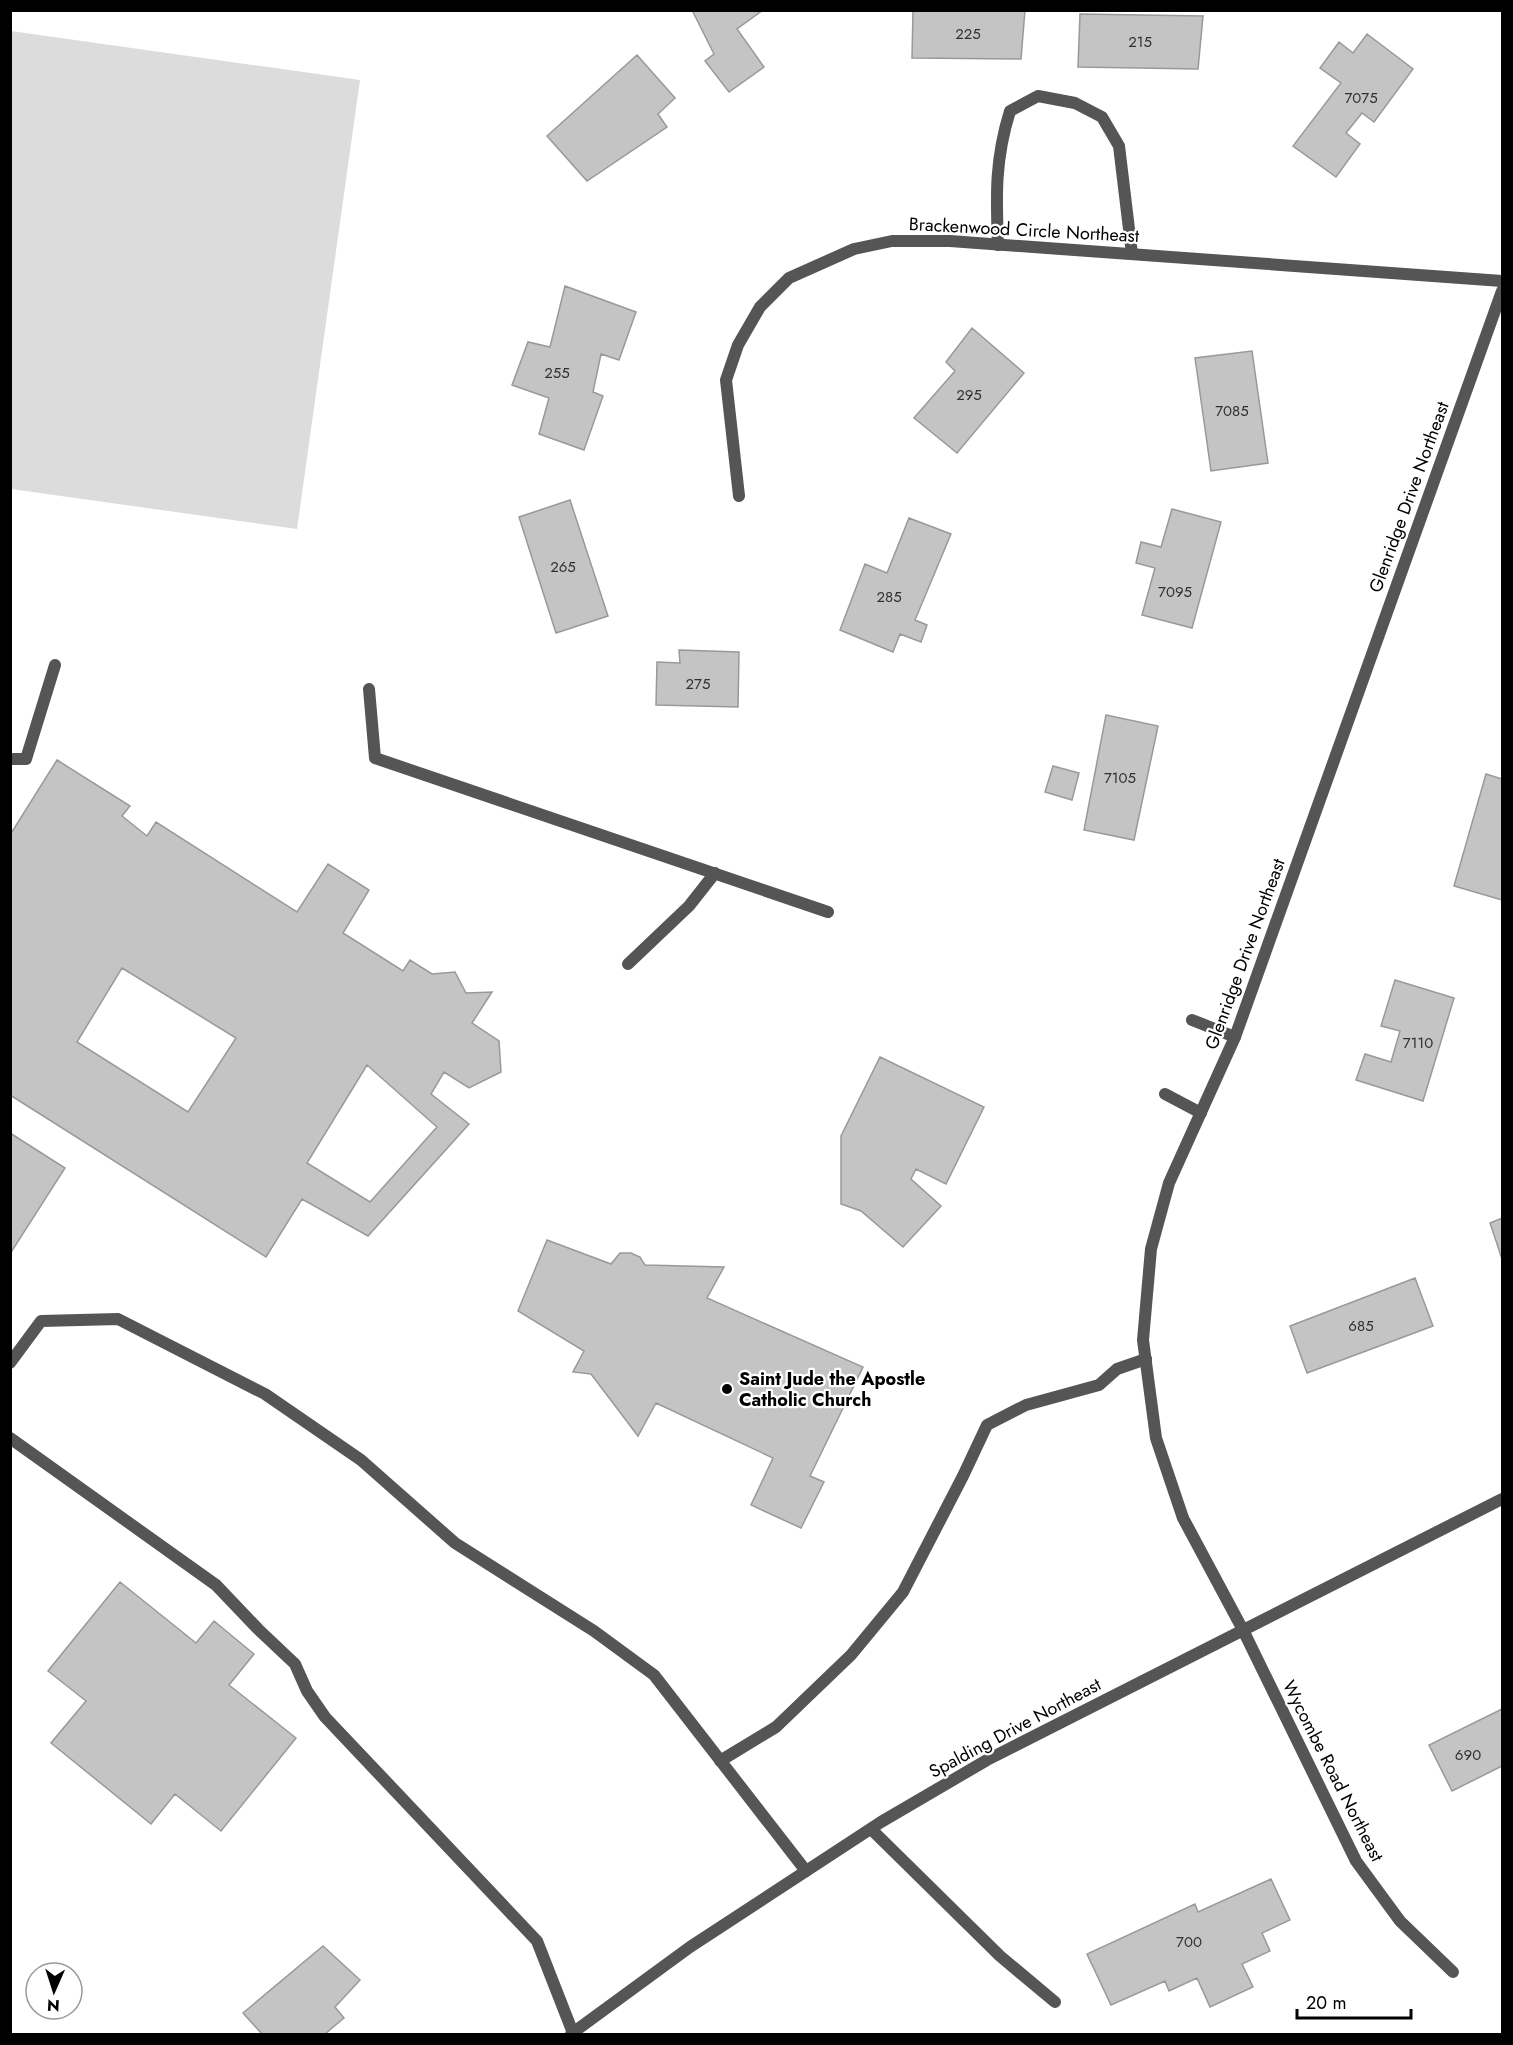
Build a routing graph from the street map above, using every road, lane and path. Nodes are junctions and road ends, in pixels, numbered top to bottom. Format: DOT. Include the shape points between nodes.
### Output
graph roads {
  1 [pos="998,245"];
  2 [pos="1132,254"];
  3 [pos="1503,281"];
  4 [pos="1503,291"];
  5 [pos="739,496"];
  6 [pos="56,665"];
  7 [pos="369,689"];
  8 [pos="10,759"];
  9 [pos="715,873"];
  10 [pos="828,912"];
  11 [pos="627,964"];
  12 [pos="1192,1020"];
  13 [pos="1235,1037"];
  14 [pos="1165,1094"];
  15 [pos="1201,1113"];
  16 [pos="1146,1359"];
  17 [pos="10,1363"];
  18 [pos="10,1438"];
  19 [pos="1503,1499"];
  20 [pos="1243,1630"];
  21 [pos="720,1761"];
  22 [pos="871,1829"];
  23 [pos="806,1871"];
  24 [pos="1453,1972"];
  25 [pos="1055,2002"];
  26 [pos="572,2034"];
  1 -- 2 [label="street, Brackenwood Circle Northeast"];
  1 -- 2 [label="street" via="996,195 1001,141 1010,111 1038,96 1075,103 1102,117 1119,146"];
  1 -- 5 [label="street, Brackenwood Circle Northeast" via="892,241 854,249 789,278 760,307 738,345 726,380"];
  2 -- 3 [label="street, Brackenwood Circle Northeast"];
  4 -- 13 [label="street, Glenridge Drive Northeast"];
  6 -- 8 [label="street" via="26,759"];
  7 -- 9 [label="street" via="375,758"];
  9 -- 10 [label="street"];
  9 -- 11 [label="street" via="689,906"];
  12 -- 13 [label="street"];
  13 -- 15 [label="street, Glenridge Drive Northeast"];
  14 -- 15 [label="street"];
  15 -- 16 [label="street, Glenridge Drive Northeast" via="1169,1183 1151,1249 1143,1340"];
  16 -- 20 [label="street, Glenridge Drive Northeast" via="1156,1438 1183,1518"];
  16 -- 21 [label="street" via="1117,1369 1099,1385 1026,1405 987,1425 903,1592 851,1655 776,1727"];
  17 -- 21 [label="street" via="41,1321 118,1319 265,1394 361,1460 455,1544 594,1631 654,1675"];
  18 -- 26 [label="street" via="216,1585 295,1664 325,1717 537,1941"];
  19 -- 20 [label="street, Spalding Drive Northeast"];
  20 -- 22 [label="street, Spalding Drive Northeast" via="987,1760"];
  20 -- 24 [label="street, Wycombe Road Northeast" via="1356,1861 1400,1921"];
  21 -- 23 [label="street"];
  22 -- 23 [label="street, Spalding Drive Northeast"];
  22 -- 25 [label="street" via="1000,1956"];
  23 -- 26 [label="street, Spalding Drive Northeast" via="690,1947"];
}
